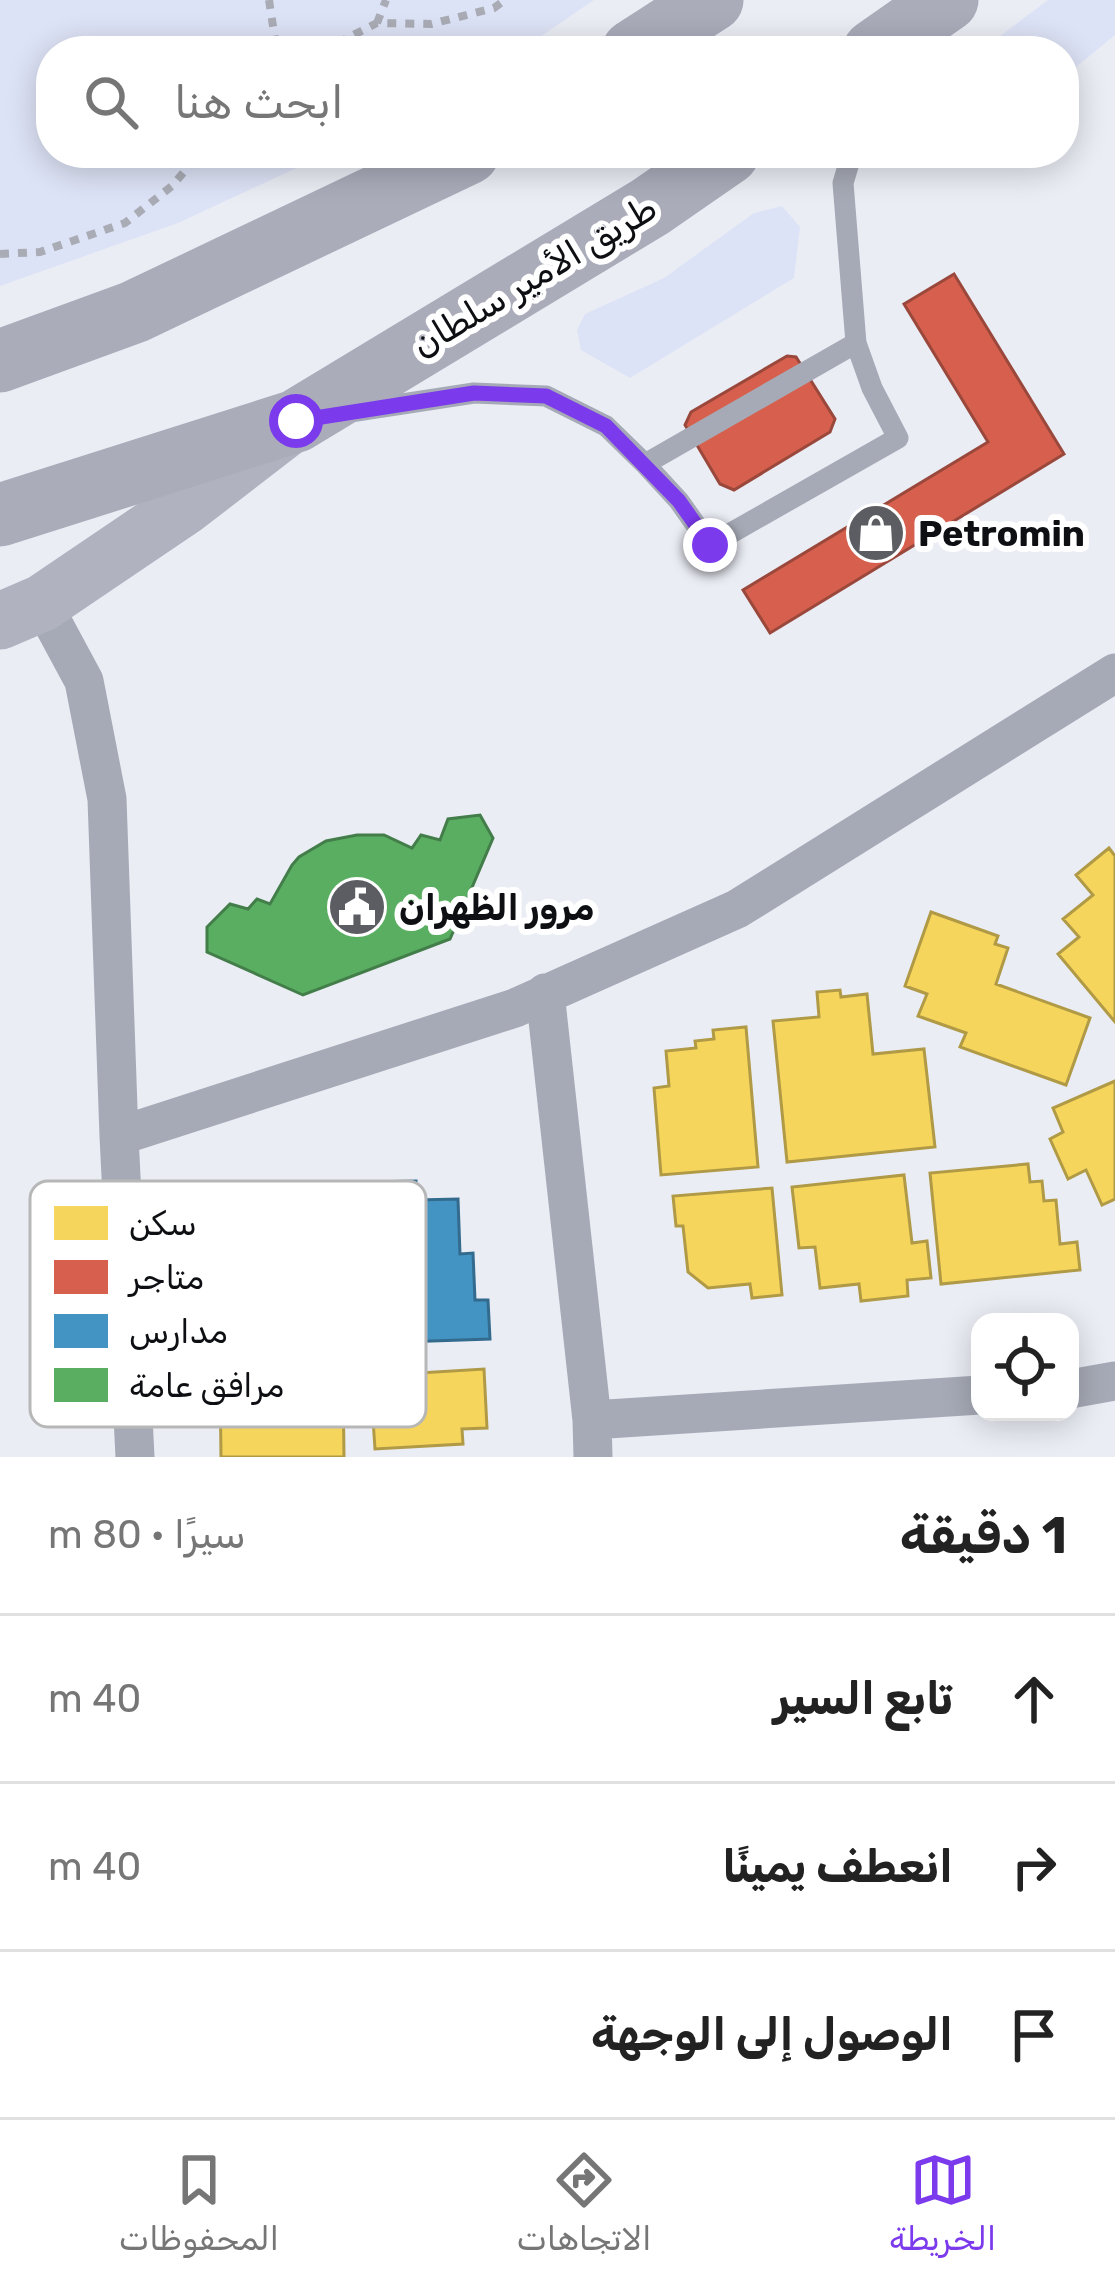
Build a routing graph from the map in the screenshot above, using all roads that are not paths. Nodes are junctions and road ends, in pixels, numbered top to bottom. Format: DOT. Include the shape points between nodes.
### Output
graph roads {
  1 [pos="712,0"];
  2 [pos="947,0"];
  3 [pos="656,36"];
  4 [pos="897,36"];
  5 [pos="436,168"];
  6 [pos="706,168"];
  7 [pos="848,168"];
  8 [pos="856,344"];
  9 [pos="0,362"];
  10 [pos="296,421"];
  11 [pos="645,464"];
  12 [pos="0,514"];
  13 [pos="21,612"];
  14 [pos="1115,674"];
  15 [pos="545,993"];
  16 [pos="119,1136"];
  17 [pos="121,1181"];
  18 [pos="1115,1382"];
  19 [pos="1079,1388"];
  20 [pos="971,1396"];
  21 [pos="134,1427"];
  22 [pos="592,1438"];
  23 [pos="135,1457"];
  1 -- 3 [label="main road"];
  2 -- 4 [label="main road"];
  5 -- 9 [label="main road" via="134,311"];
  6 -- 10 [label="main road, طريق الأمير سلطان"];
  7 -- 8 [label="lane"];
  8 -- 11 [label="lane"];
  8 -- 11 [label="lane" via="898,439 710,545"];
  10 -- 11 [label="lane" via="474,393 546,396 606,426"];
  10 -- 12 [label="main road, طريق الأمير سلطان"];
  10 -- 13 [label="street" via="184,507"];
  13 -- 16 [label="street" via="84,681 107,799"];
  14 -- 15 [label="street" via="737,909"];
  15 -- 16 [label="street"];
  15 -- 22 [label="street"];
  16 -- 17 [label="street"];
  18 -- 19 [label="street"];
  20 -- 22 [label="street"];
  21 -- 23 [label="street"];
}
